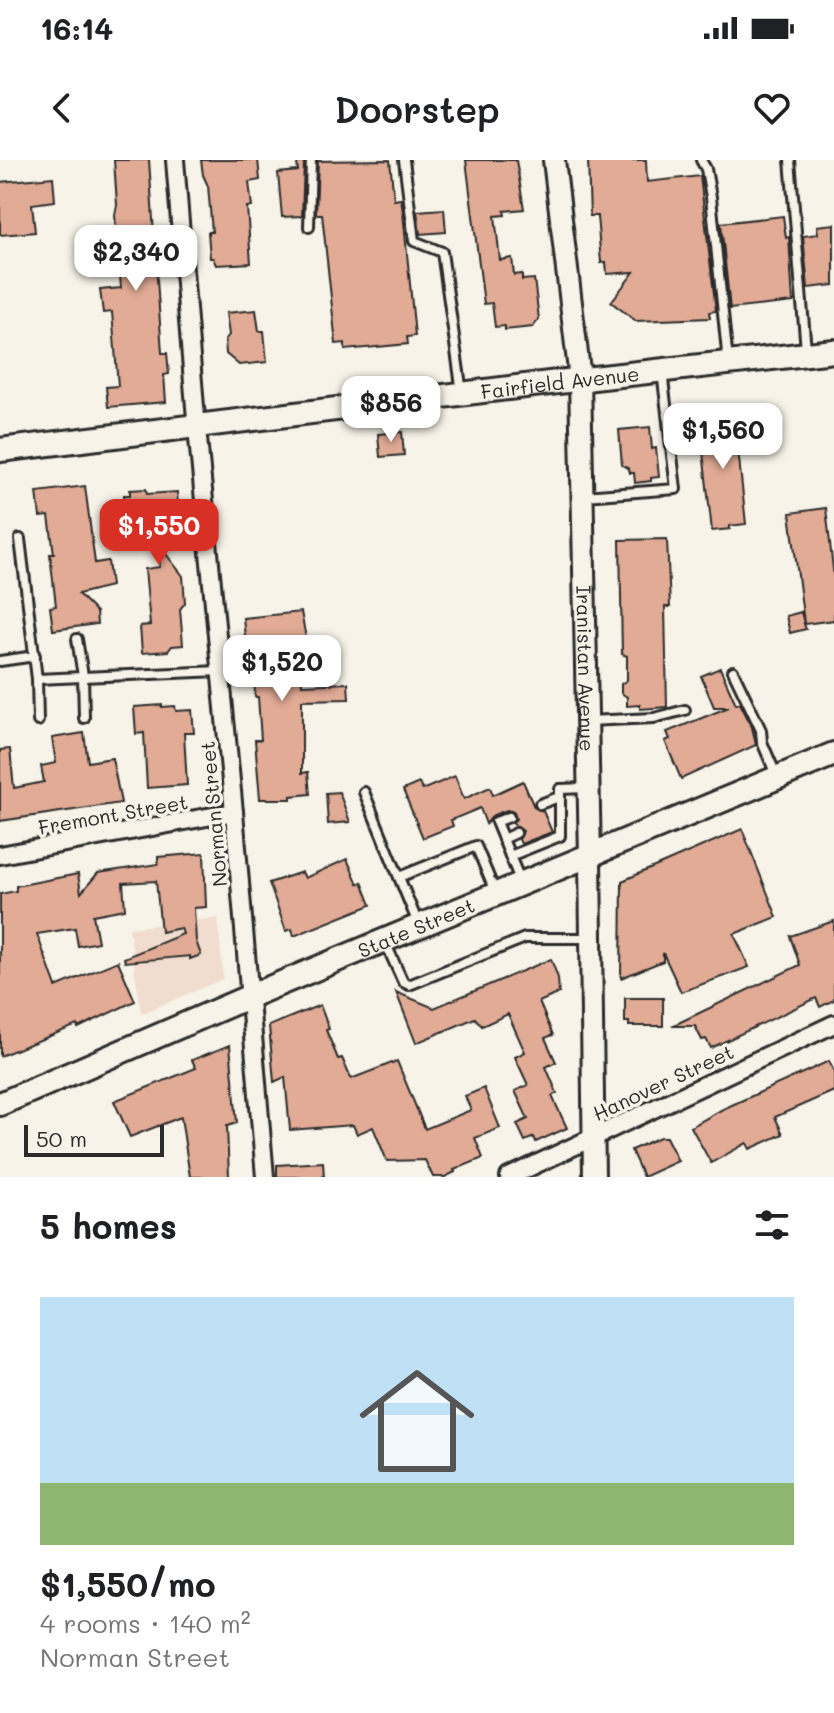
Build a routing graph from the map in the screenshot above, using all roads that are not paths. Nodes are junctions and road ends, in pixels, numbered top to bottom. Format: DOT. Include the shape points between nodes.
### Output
graph roads {
  1 [pos="175,160"];
  2 [pos="311,160"];
  3 [pos="404,160"];
  4 [pos="554,160"];
  5 [pos="701,160"];
  6 [pos="790,160"];
  7 [pos="309,227"];
  8 [pos="834,351"];
  9 [pos="807,354"];
  10 [pos="728,363"];
  11 [pos="662,370"];
  12 [pos="580,379"];
  13 [pos="462,394"];
  14 [pos="196,426"];
  15 [pos="0,450"];
  16 [pos="582,497"];
  17 [pos="20,539"];
  18 [pos="77,639"];
  19 [pos="35,656"];
  20 [pos="0,661"];
  21 [pos="220,671"];
  22 [pos="733,671"];
  23 [pos="83,676"];
  24 [pos="37,679"];
  25 [pos="685,710"];
  26 [pos="84,718"];
  27 [pos="38,721"];
  28 [pos="587,721"];
  29 [pos="834,754"];
  30 [pos="777,778"];
  31 [pos="588,788"];
  32 [pos="364,792"];
  33 [pos="559,797"];
  34 [pos="540,804"];
  35 [pos="234,812"];
  36 [pos="560,816"];
  37 [pos="509,817"];
  38 [pos="547,821"];
  39 [pos="516,833"];
  40 [pos="503,839"];
  41 [pos="0,855"];
  42 [pos="510,856"];
  43 [pos="590,857"];
  44 [pos="399,877"];
  45 [pos="522,885"];
  46 [pos="496,896"];
  47 [pos="419,927"];
  48 [pos="591,938"];
  49 [pos="385,941"];
  50 [pos="248,997"];
  51 [pos="834,1024"];
  52 [pos="0,1104"];
  53 [pos="593,1136"];
  54 [pos="265,1177"];
  55 [pos="509,1177"];
  56 [pos="594,1177"];
  1 -- 14 [label="street, Norman Street"];
  2 -- 7 [label="lane"];
  3 -- 13 [label="lane" via="414,241 442,252"];
  4 -- 12 [label="street, Iranistan Avenue"];
  5 -- 10 [label="lane" via="711,197"];
  6 -- 9 [label="lane"];
  8 -- 9 [label="main road, Fairfield Avenue"];
  9 -- 10 [label="main road, Fairfield Avenue"];
  10 -- 11 [label="main road, Fairfield Avenue"];
  11 -- 12 [label="main road, Fairfield Avenue"];
  11 -- 16 [label="lane" via="676,489"];
  12 -- 13 [label="main road, Fairfield Avenue"];
  12 -- 16 [label="street, Iranistan Avenue"];
  13 -- 14 [label="main road, Fairfield Avenue"];
  14 -- 15 [label="main road, Fairfield Avenue"];
  14 -- 21 [label="street, Norman Street"];
  16 -- 28 [label="street, Iranistan Avenue"];
  17 -- 19 [label="lane"];
  18 -- 23 [label="lane"];
  19 -- 20 [label="lane"];
  19 -- 24 [label="lane"];
  21 -- 23 [label="lane"];
  21 -- 35 [label="street, Norman Street"];
  22 -- 30 [label="lane"];
  23 -- 24 [label="lane"];
  23 -- 26 [label="lane"];
  24 -- 27 [label="lane"];
  25 -- 28 [label="lane" via="654,718"];
  28 -- 31 [label="street, Iranistan Avenue"];
  29 -- 30 [label="main road, State Street"];
  30 -- 43 [label="main road, State Street"];
  31 -- 33 [label="lane" via="563,788"];
  31 -- 43 [label="street, Iranistan Avenue"];
  32 -- 44 [label="lane"];
  33 -- 34 [label="lane"];
  33 -- 36 [label="lane"];
  35 -- 41 [label="street, Fremont Street"];
  35 -- 50 [label="street, Norman Street"];
  36 -- 38 [label="lane"];
  36 -- 42 [label="lane" via="560,836"];
  37 -- 40 [label="lane" via="496,822"];
  39 -- 40 [label="lane"];
  40 -- 42 [label="lane"];
  42 -- 45 [label="lane"];
  43 -- 45 [label="main road, State Street"];
  43 -- 48 [label="street, Iranistan Avenue"];
  44 -- 46 [label="lane" via="476,846"];
  44 -- 47 [label="lane"];
  45 -- 46 [label="main road, State Street"];
  46 -- 47 [label="main road, State Street"];
  47 -- 49 [label="main road, State Street"];
  48 -- 49 [label="lane" via="525,938 409,985"];
  48 -- 53 [label="street, Iranistan Avenue"];
  49 -- 50 [label="main road, State Street"];
  50 -- 52 [label="main road, State Street"];
  50 -- 54 [label="street, Norman Street"];
  51 -- 53 [label="street, Hanover Street"];
  53 -- 55 [label="street, Hanover Street"];
  53 -- 56 [label="street, Iranistan Avenue"];
}
